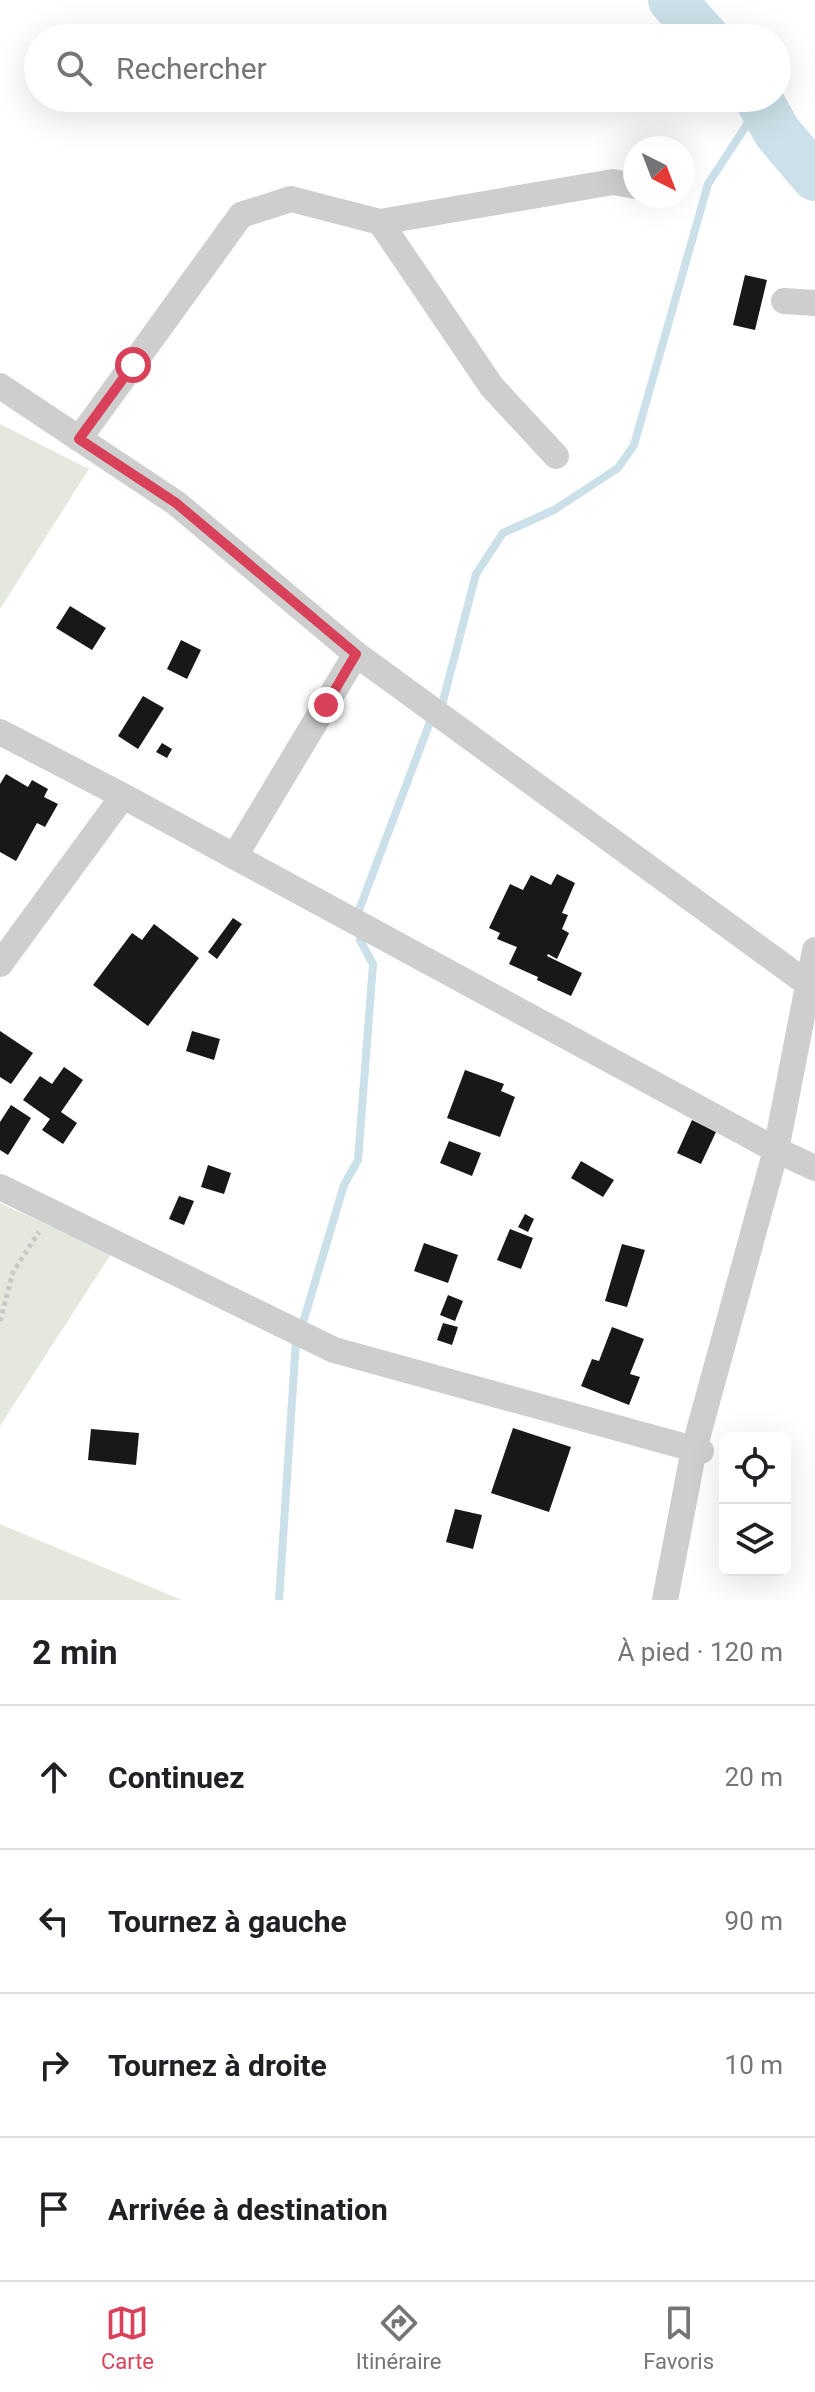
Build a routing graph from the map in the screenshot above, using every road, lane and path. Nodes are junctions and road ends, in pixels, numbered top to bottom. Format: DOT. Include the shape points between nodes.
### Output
graph roads {
  1 [pos="623,184"];
  2 [pos="380,222"];
  3 [pos="784,301"];
  4 [pos="815,303"];
  5 [pos="0,386"];
  6 [pos="79,439"];
  7 [pos="556,456"];
  8 [pos="356,654"];
  9 [pos="0,732"];
  10 [pos="123,796"];
  11 [pos="235,856"];
  12 [pos="815,950"];
  13 [pos="0,964"];
  14 [pos="808,984"];
  15 [pos="776,1150"];
  16 [pos="815,1168"];
  17 [pos="0,1187"];
  18 [pos="50,1209"];
  19 [pos="0,1321"];
  20 [pos="697,1450"];
  21 [pos="665,1600"];
  1 -- 2 [label="street"];
  2 -- 6 [label="street" via="291,199 241,215"];
  2 -- 7 [label="street" via="492,387"];
  3 -- 4 [label="street"];
  5 -- 6 [label="street"];
  6 -- 8 [label="street" via="176,503"];
  8 -- 11 [label="street"];
  8 -- 14 [label="street"];
  9 -- 10 [label="street"];
  10 -- 11 [label="street"];
  10 -- 13 [label="street"];
  11 -- 15 [label="street"];
  12 -- 14 [label="street"];
  14 -- 15 [label="street"];
  15 -- 16 [label="street"];
  15 -- 20 [label="street"];
  17 -- 18 [label="street"];
  18 -- 19 [label="path" via="13,1272"];
  18 -- 20 [label="street" via="334,1350"];
  20 -- 21 [label="street"];
}
